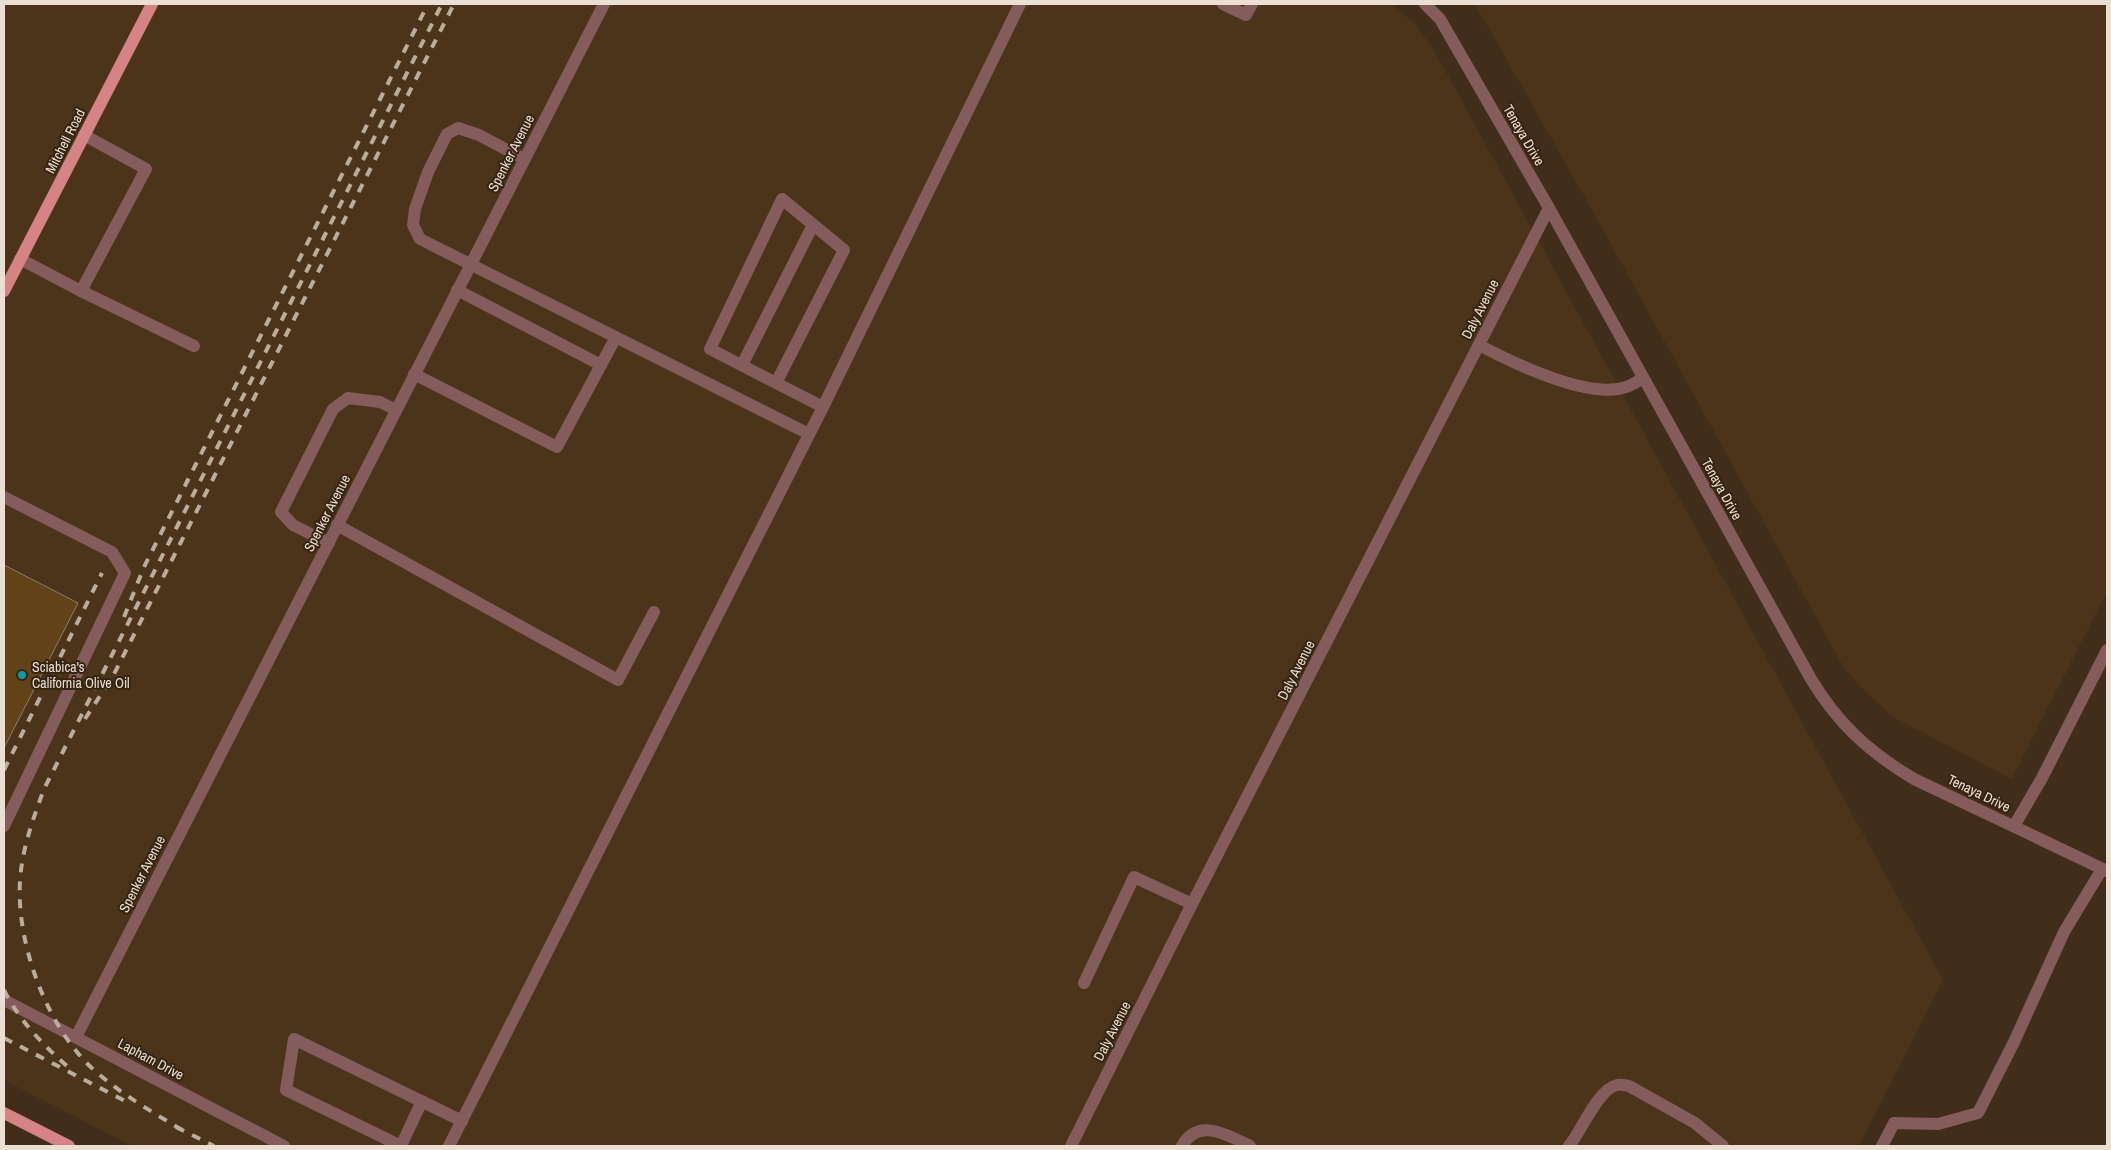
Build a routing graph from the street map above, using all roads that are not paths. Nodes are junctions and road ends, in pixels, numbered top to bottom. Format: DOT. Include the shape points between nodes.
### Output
graph roads {
  1 [pos="152,4"];
  2 [pos="604,4"];
  3 [pos="1020,4"];
  4 [pos="1223,4"];
  5 [pos="1252,4"];
  6 [pos="1425,4"];
  7 [pos="84,135"];
  8 [pos="524,159"];
  9 [pos="1549,208"];
  10 [pos="813,225"];
  11 [pos="20,260"];
  12 [pos="471,264"];
  13 [pos="457,290"];
  14 [pos="4,291"];
  15 [pos="81,291"];
  16 [pos="616,336"];
  17 [pos="1479,345"];
  18 [pos="194,346"];
  19 [pos="601,365"];
  20 [pos="742,366"];
  21 [pos="414,374"];
  22 [pos="1643,378"];
  23 [pos="776,383"];
  24 [pos="824,406"];
  25 [pos="396,410"];
  26 [pos="810,434"];
  27 [pos="4,497"];
  28 [pos="338,525"];
  29 [pos="328,543"];
  30 [pos="654,612"];
  31 [pos="2107,650"];
  32 [pos="4,826"];
  33 [pos="2014,826"];
  34 [pos="2105,870"];
  35 [pos="1192,904"];
  36 [pos="1084,982"];
  37 [pos="4,1000"];
  38 [pos="76,1037"];
  39 [pos="422,1101"];
  40 [pos="4,1113"];
  41 [pos="462,1121"];
  42 [pos="69,1146"];
  43 [pos="284,1146"];
  44 [pos="450,1146"];
  45 [pos="1071,1146"];
  46 [pos="1182,1146"];
  47 [pos="1250,1146"];
  48 [pos="1569,1146"];
  49 [pos="1723,1146"];
  50 [pos="1882,1146"];
  1 -- 7 [label="main road, Mitchell Road"];
  2 -- 8 [label="street, Spenker Avenue"];
  3 -- 24 [label="street"];
  4 -- 5 [label="street" via="1246,15"];
  6 -- 9 [label="street, Tenaya Drive" via="1440,19"];
  7 -- 11 [label="main road, Mitchell Road"];
  7 -- 15 [label="street" via="146,169"];
  8 -- 12 [label="street, Spenker Avenue"];
  8 -- 12 [label="street" via="479,135 458,128 447,134 414,209 413,225 420,239"];
  9 -- 17 [label="street, Daly Avenue"];
  9 -- 22 [label="street, Tenaya Drive"];
  10 -- 20 [label="street"];
  10 -- 20 [label="street" via="782,200 710,349"];
  10 -- 23 [label="street" via="844,250"];
  11 -- 14 [label="main road, Mitchell Road"];
  11 -- 15 [label="street"];
  12 -- 13 [label="street, Spenker Avenue"];
  12 -- 16 [label="street"];
  13 -- 19 [label="street"];
  13 -- 21 [label="street, Spenker Avenue"];
  15 -- 18 [label="street"];
  16 -- 19 [label="street"];
  16 -- 26 [label="street"];
  17 -- 22 [label="street" via="1516,364 1598,390 1626,388"];
  17 -- 35 [label="street, Daly Avenue"];
  19 -- 21 [label="street" via="557,447"];
  20 -- 23 [label="street"];
  21 -- 25 [label="street, Spenker Avenue"];
  22 -- 33 [label="street, Tenaya Drive" via="1811,679 1837,718 1858,740 1914,779"];
  23 -- 24 [label="street"];
  24 -- 26 [label="street"];
  25 -- 28 [label="street, Spenker Avenue"];
  25 -- 29 [label="street" via="380,402 348,398 333,409 280,512 293,525"];
  26 -- 41 [label="street"];
  27 -- 32 [label="street" via="112,552 126,573"];
  28 -- 29 [label="street, Spenker Avenue"];
  28 -- 30 [label="street" via="618,680"];
  29 -- 38 [label="street, Spenker Avenue"];
  31 -- 33 [label="street"];
  33 -- 34 [label="street, Tenaya Drive"];
  34 -- 50 [label="street" via="2064,932 1978,1113 1938,1124 1894,1123"];
  35 -- 36 [label="street" via="1134,877"];
  35 -- 45 [label="street, Daly Avenue"];
  37 -- 38 [label="street, Lapham Drive"];
  38 -- 43 [label="street, Lapham Drive"];
  39 -- 39 [label="street" via="345,1064 294,1039 286,1090 392,1142 401,1146"];
  39 -- 41 [label="street"];
  40 -- 42 [label="main road"];
  41 -- 44 [label="street"];
  46 -- 47 [label="street" via="1196,1132 1211,1129"];
  48 -- 49 [label="street" via="1604,1094 1619,1084 1629,1086 1685,1117"];
}
